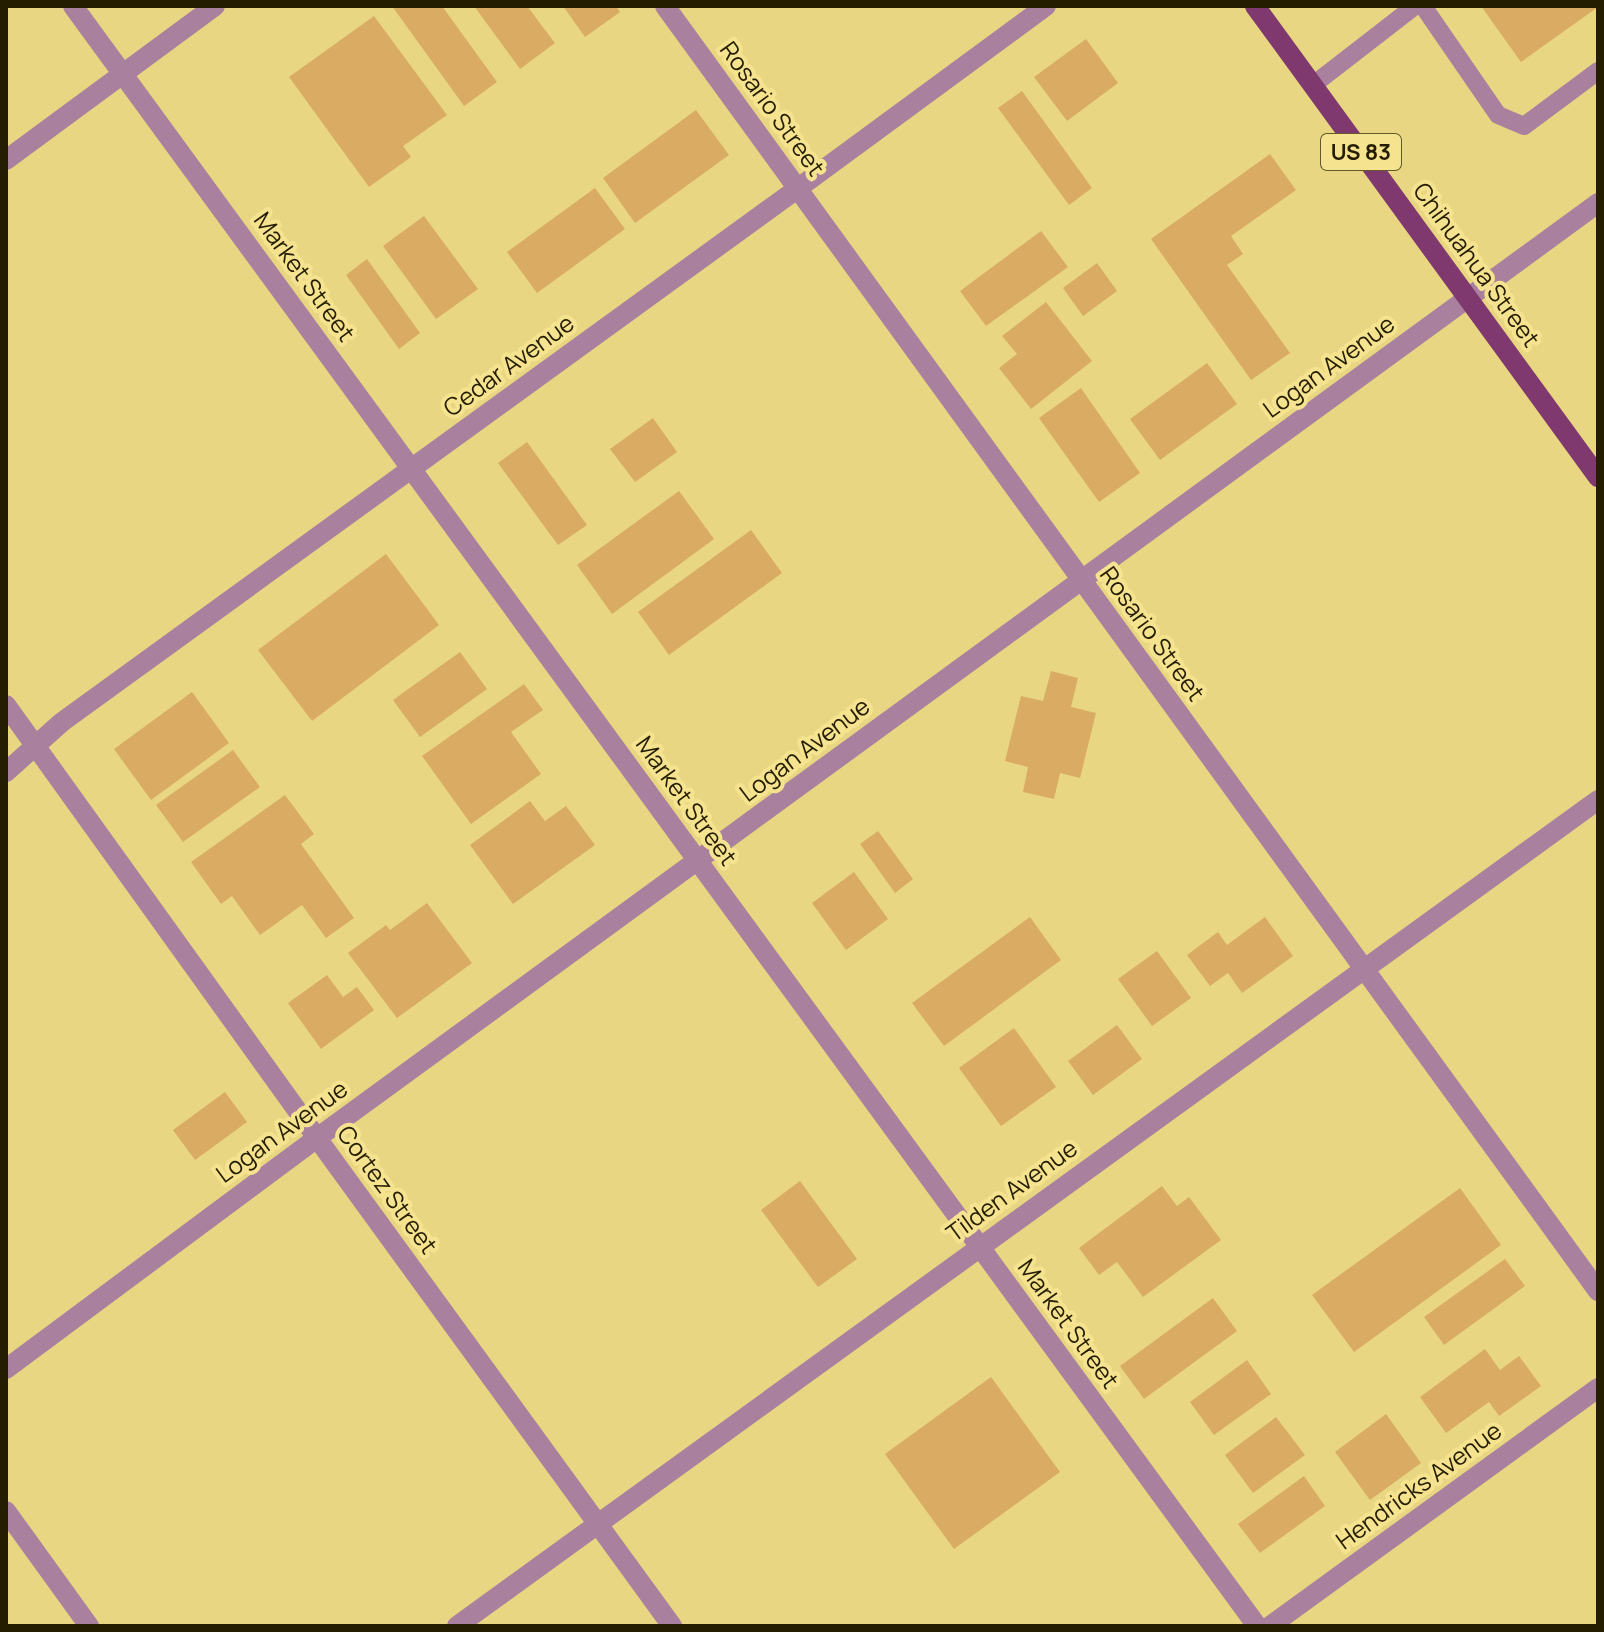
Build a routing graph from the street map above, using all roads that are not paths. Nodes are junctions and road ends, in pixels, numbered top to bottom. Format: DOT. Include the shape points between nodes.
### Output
graph roads {
  1 [pos="73,6"];
  2 [pos="215,6"];
  3 [pos="665,6"];
  4 [pos="1046,6"];
  5 [pos="1255,6"];
  6 [pos="1415,6"];
  7 [pos="1423,6"];
  8 [pos="1598,71"];
  9 [pos="122,73"];
  10 [pos="1313,85"];
  11 [pos="6,160"];
  12 [pos="797,189"];
  13 [pos="1598,203"];
  14 [pos="1468,299"];
  15 [pos="412,469"];
  16 [pos="1598,477"];
  17 [pos="1080,579"];
  18 [pos="6,705"];
  19 [pos="36,746"];
  20 [pos="6,772"];
  21 [pos="1598,800"];
  22 [pos="698,862"];
  23 [pos="1364,969"];
  24 [pos="317,1138"];
  25 [pos="980,1247"];
  26 [pos="1598,1291"];
  27 [pos="6,1369"];
  28 [pos="1598,1388"];
  29 [pos="6,1511"];
  30 [pos="598,1523"];
  31 [pos="89,1626"];
  32 [pos="457,1626"];
  33 [pos="672,1626"];
  34 [pos="1257,1626"];
  35 [pos="1270,1626"];
  1 -- 9 [label="street, Market Street"];
  2 -- 9 [label="street"];
  3 -- 12 [label="street, Rosario Street"];
  4 -- 12 [label="street, Cedar Avenue"];
  5 -- 10 [label="main road, Chihuahua Street / US 83"];
  6 -- 10 [label="lane"];
  7 -- 8 [label="lane" via="1498,115 1524,126"];
  9 -- 11 [label="street"];
  9 -- 15 [label="street, Market Street"];
  10 -- 14 [label="main road, Chihuahua Street / US 83"];
  12 -- 15 [label="street, Cedar Avenue"];
  12 -- 17 [label="street, Rosario Street"];
  13 -- 14 [label="street, Logan Avenue"];
  14 -- 16 [label="main road, Chihuahua Street / US 83"];
  14 -- 17 [label="street, Logan Avenue"];
  15 -- 19 [label="street, Cedar Avenue"];
  15 -- 22 [label="street, Market Street"];
  17 -- 22 [label="street, Logan Avenue"];
  17 -- 23 [label="street, Rosario Street"];
  18 -- 19 [label="street, Cortez Street"];
  19 -- 20 [label="street, Cedar Avenue"];
  19 -- 24 [label="street, Cortez Street"];
  21 -- 23 [label="street, Tilden Avenue"];
  22 -- 24 [label="street, Logan Avenue"];
  22 -- 25 [label="street, Market Street"];
  23 -- 25 [label="street, Tilden Avenue"];
  23 -- 26 [label="street, Rosario Street"];
  24 -- 27 [label="street, Logan Avenue"];
  24 -- 30 [label="street, Cortez Street"];
  25 -- 30 [label="street, Tilden Avenue"];
  25 -- 34 [label="street, Market Street"];
  28 -- 35 [label="street, Hendricks Avenue"];
  29 -- 31 [label="street"];
  30 -- 32 [label="street, Tilden Avenue"];
  30 -- 33 [label="street, Cortez Street"];
}
